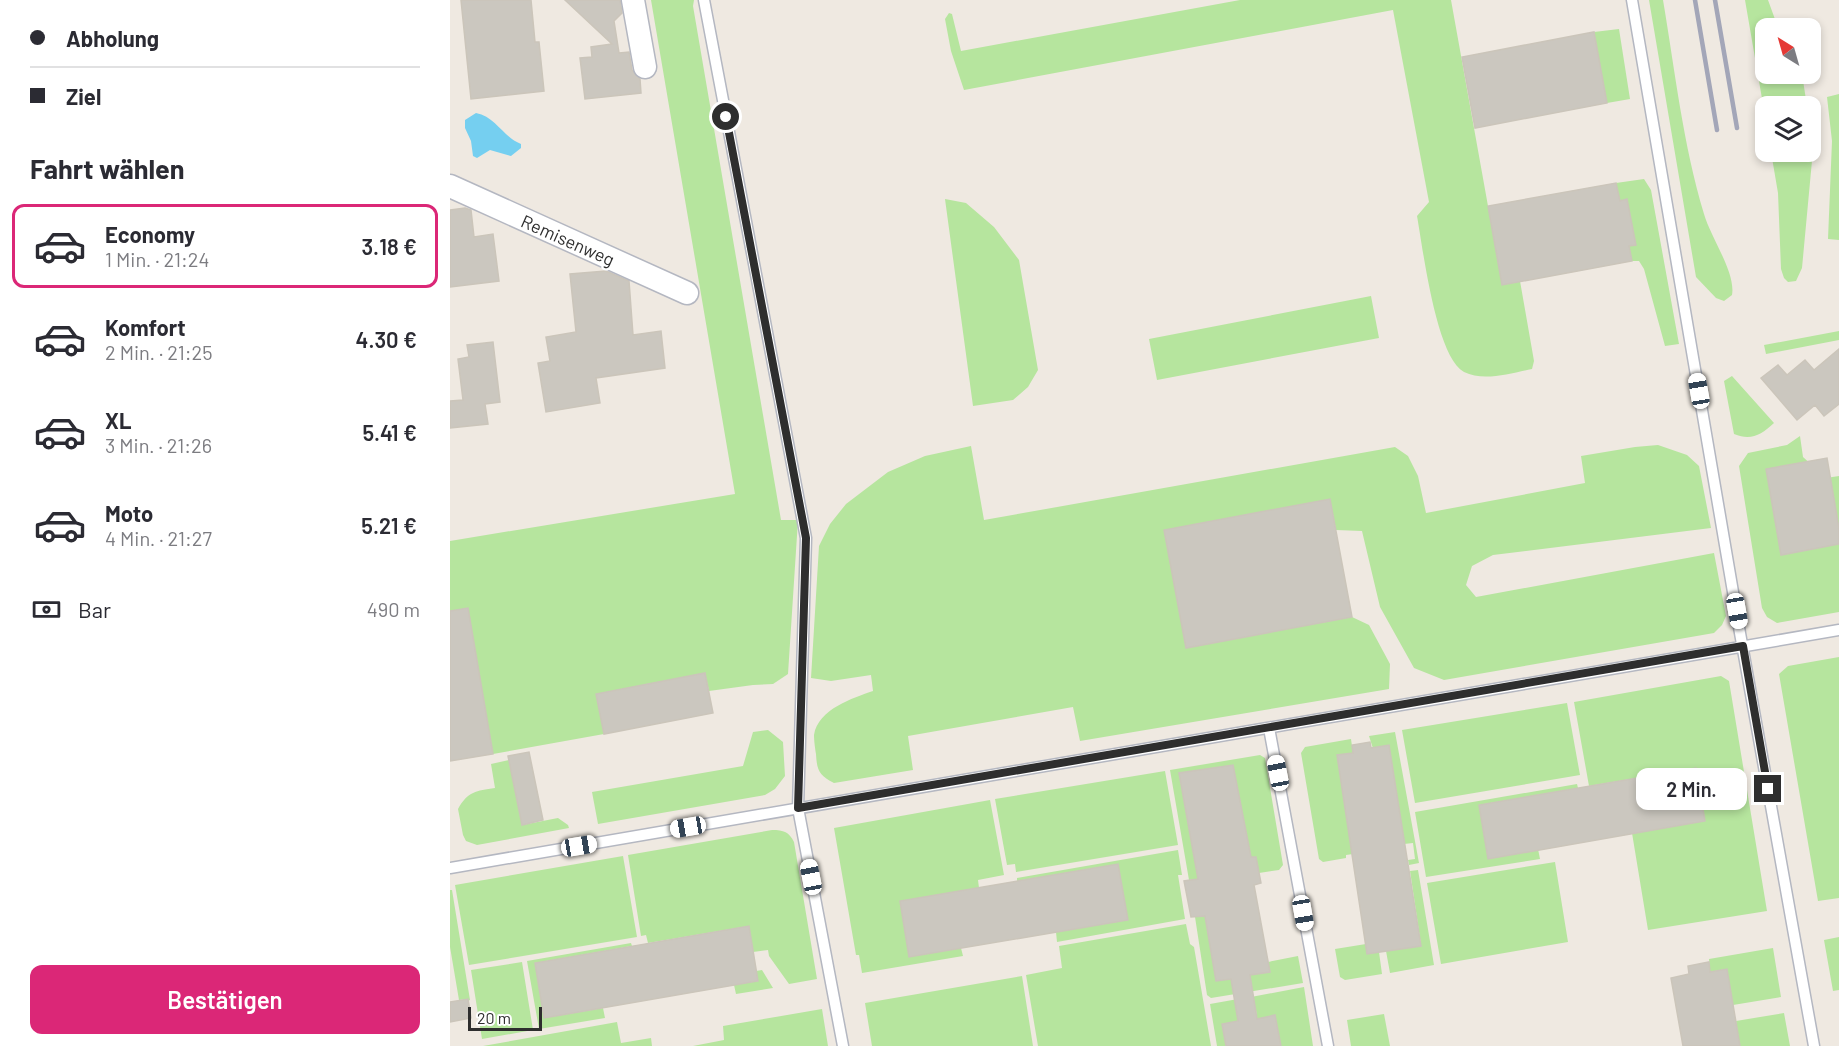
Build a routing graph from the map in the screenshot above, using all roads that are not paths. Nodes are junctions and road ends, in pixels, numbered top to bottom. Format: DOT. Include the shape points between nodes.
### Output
graph roads {
  1 [pos="633,0"];
  2 [pos="704,0"];
  3 [pos="1632,0"];
  4 [pos="645,67"];
  5 [pos="450,186"];
  6 [pos="687,293"];
  7 [pos="1839,630"];
  8 [pos="1743,646"];
  9 [pos="1269,728"];
  10 [pos="798,808"];
  11 [pos="450,868"];
  12 [pos="843,1046"];
  13 [pos="1328,1046"];
  14 [pos="1814,1046"];
  1 -- 4 [label="street"];
  2 -- 10 [label="lane" via="806,538"];
  3 -- 8 [label="lane"];
  5 -- 6 [label="street, Remisenweg"];
  7 -- 8 [label="lane"];
  8 -- 9 [label="lane"];
  8 -- 14 [label="lane"];
  9 -- 10 [label="lane"];
  9 -- 13 [label="lane"];
  10 -- 11 [label="lane"];
  10 -- 12 [label="lane"];
}
